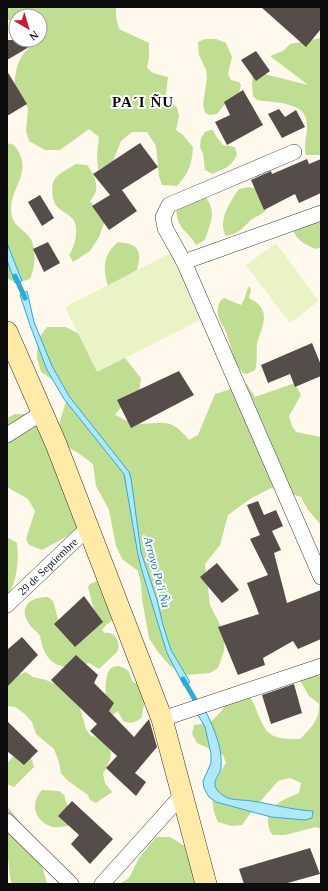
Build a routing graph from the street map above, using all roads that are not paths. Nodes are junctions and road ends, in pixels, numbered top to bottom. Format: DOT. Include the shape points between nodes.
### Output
graph roads {
  1 [pos="294,152"];
  2 [pos="321,213"];
  3 [pos="184,262"];
  4 [pos="7,332"];
  5 [pos="42,413"];
  6 [pos="7,435"];
  7 [pos="88,528"];
  8 [pos="321,577"];
  9 [pos="7,605"];
  10 [pos="321,666"];
  11 [pos="162,719"];
  12 [pos="183,794"];
  13 [pos="7,821"];
  14 [pos="71,884"];
  15 [pos="102,884"];
  16 [pos="206,884"];
  1 -- 3 [label="street" via="170,206 163,217 165,228"];
  2 -- 3 [label="street"];
  3 -- 8 [label="street"];
  4 -- 5 [label="main road"];
  5 -- 6 [label="street"];
  5 -- 7 [label="main road"];
  7 -- 9 [label="street, 29 de Septiembre"];
  7 -- 11 [label="main road"];
  10 -- 11 [label="street"];
  11 -- 12 [label="main road"];
  12 -- 15 [label="street"];
  12 -- 16 [label="main road"];
  13 -- 14 [label="street"];
}
